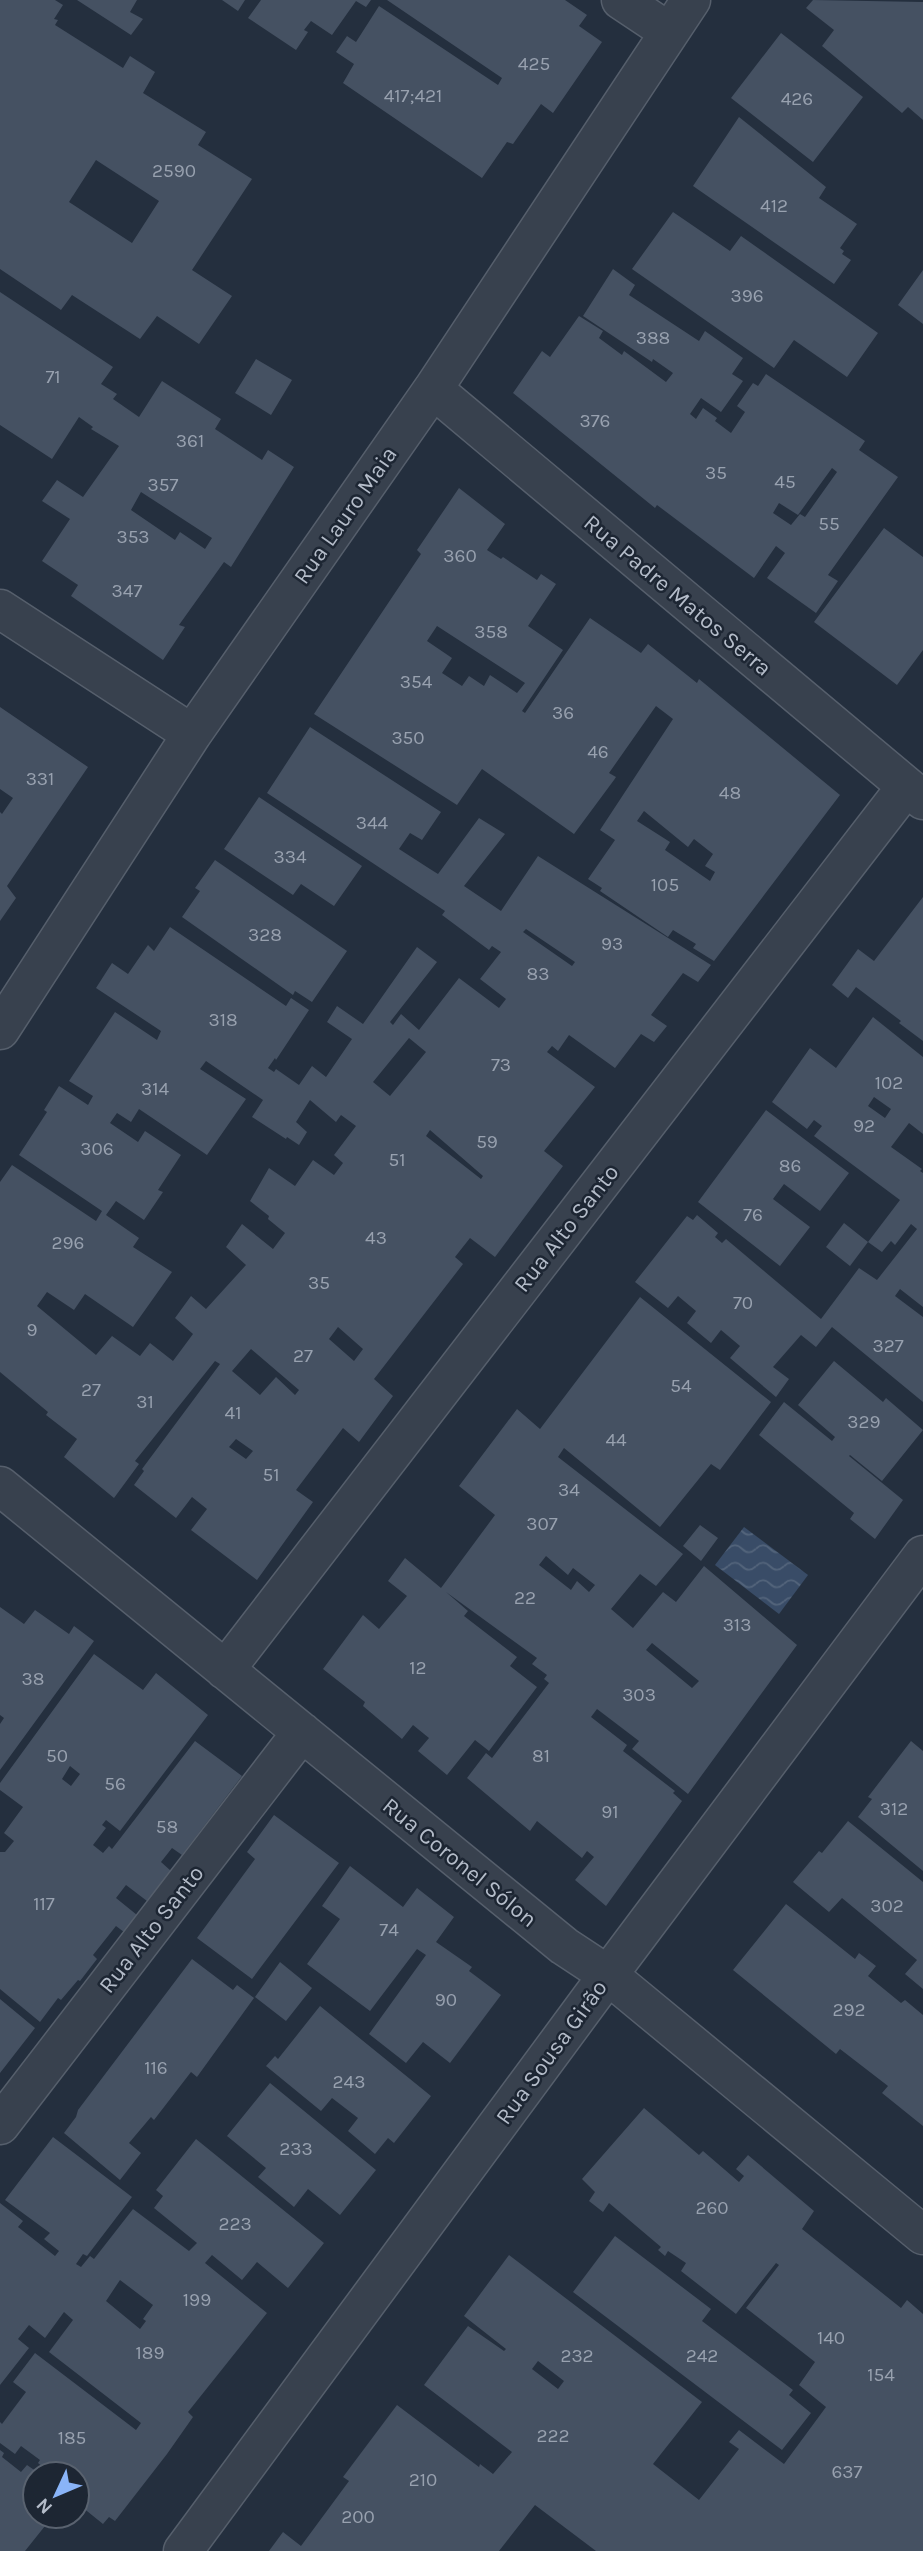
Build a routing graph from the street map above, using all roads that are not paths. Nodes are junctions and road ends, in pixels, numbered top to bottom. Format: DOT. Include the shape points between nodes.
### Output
graph roads {
  1 [pos="621,0"];
  2 [pos="691,0"];
  3 [pos="669,32"];
  4 [pos="433,389"];
  5 [pos="0,610"];
  6 [pos="191,734"];
  7 [pos="914,794"];
  8 [pos="0,1030"];
  9 [pos="0,1486"];
  10 [pos="923,1555"];
  11 [pos="225,1670"];
  12 [pos="302,1732"];
  13 [pos="608,1975"];
  14 [pos="0,2125"];
  15 [pos="923,2235"];
  16 [pos="183,2551"];
  1 -- 3 [label="street"];
  2 -- 3 [label="street, Rua Lauro Maia"];
  3 -- 4 [label="street, Rua Lauro Maia"];
  4 -- 6 [label="street, Rua Lauro Maia"];
  4 -- 7 [label="street, Rua Padre Matos Serra"];
  5 -- 6 [label="street"];
  6 -- 8 [label="street, Rua Lauro Maia"];
  7 -- 11 [label="street, Rua Alto Santo"];
  9 -- 11 [label="street, Rua Coronel Sólon"];
  10 -- 13 [label="street, Rua Sousa Girão"];
  11 -- 12 [label="street, Rua Coronel Sólon"];
  12 -- 13 [label="street, Rua Coronel Sólon" via="564,1946"];
  12 -- 14 [label="street, Rua Alto Santo"];
  13 -- 15 [label="street, Rua Coronel Sólon"];
  13 -- 16 [label="street, Rua Sousa Girão"];
}
